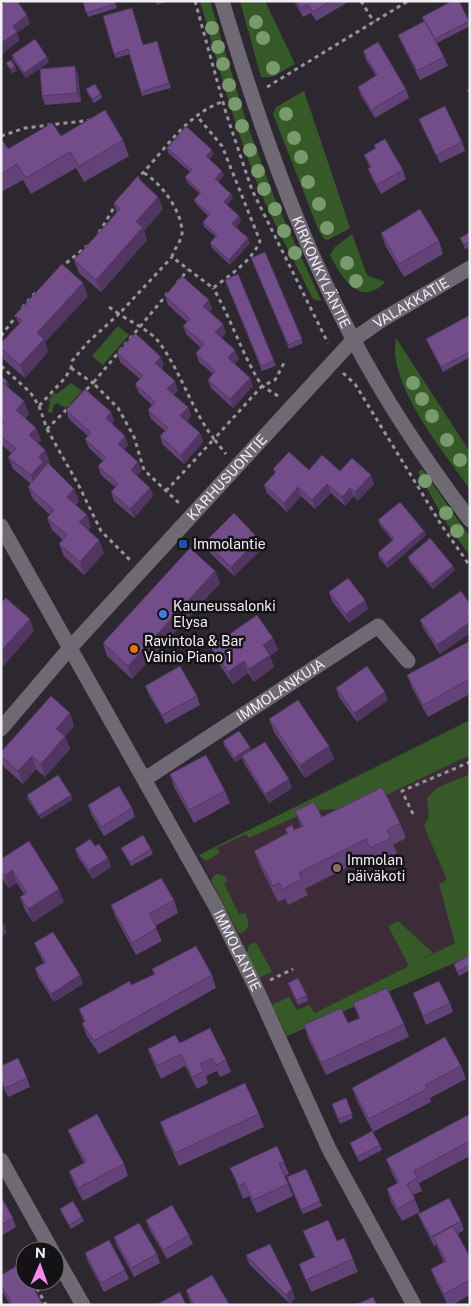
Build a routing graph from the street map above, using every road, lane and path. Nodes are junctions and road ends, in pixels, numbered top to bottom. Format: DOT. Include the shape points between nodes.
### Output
graph roads {
  1 [pos="195,1"];
  2 [pos="222,1"];
  3 [pos="361,1"];
  4 [pos="408,1"];
  5 [pos="374,22"];
  6 [pos="262,90"];
  7 [pos="222,102"];
  8 [pos="197,116"];
  9 [pos="92,120"];
  10 [pos="1,136"];
  11 [pos="144,173"];
  12 [pos="130,187"];
  13 [pos="119,200"];
  14 [pos="172,257"];
  15 [pos="470,268"];
  16 [pos="188,270"];
  17 [pos="53,275"];
  18 [pos="175,284"];
  19 [pos="40,288"];
  20 [pos="213,288"];
  21 [pos="169,291"];
  22 [pos="109,307"];
  23 [pos="119,314"];
  24 [pos="139,327"];
  25 [pos="1,336"];
  26 [pos="327,340"];
  27 [pos="353,340"];
  28 [pos="285,361"];
  29 [pos="1,366"];
  30 [pos="71,368"];
  31 [pos="346,376"];
  32 [pos="92,383"];
  33 [pos="262,386"];
  34 [pos="80,396"];
  35 [pos="278,396"];
  36 [pos="73,403"];
  37 [pos="39,406"];
  38 [pos="47,429"];
  39 [pos="214,440"];
  40 [pos="226,454"];
  41 [pos="166,491"];
  42 [pos="181,505"];
  43 [pos="470,520"];
  44 [pos="1,526"];
  45 [pos="131,561"];
  46 [pos="470,566"];
  47 [pos="69,649"];
  48 [pos="408,661"];
  49 [pos="1,729"];
  50 [pos="470,762"];
  51 [pos="145,779"];
  52 [pos="413,814"];
  53 [pos="1,1160"];
  54 [pos="46,1241"];
  55 [pos="65,1274"];
  56 [pos="38,1291"];
  57 [pos="46,1305"];
  58 [pos="82,1305"];
  59 [pos="414,1305"];
  1 -- 7 [label="path"];
  2 -- 27 [label="street, KIRKONKYLÄNTIE" via="251,98 292,208"];
  3 -- 5 [label="path"];
  4 -- 5 [label="path"];
  5 -- 6 [label="path"];
  7 -- 8 [label="path" via="206,108"];
  7 -- 26 [label="path" via="252,190"];
  8 -- 11 [label="path" via="177,132"];
  8 -- 20 [label="path" via="222,146 260,241 235,271"];
  9 -- 10 [label="path" via="25,128"];
  11 -- 12 [label="path"];
  11 -- 14 [label="path" via="160,186 178,217 182,232"];
  13 -- 17 [label="path" via="95,240"];
  14 -- 16 [label="path"];
  14 -- 23 [label="path"];
  15 -- 27 [label="street, VALAKKATIE"];
  16 -- 18 [label="path"];
  16 -- 20 [label="path"];
  19 -- 25 [label="path"];
  20 -- 33 [label="path"];
  21 -- 24 [label="path"];
  22 -- 23 [label="path"];
  23 -- 24 [label="path"];
  23 -- 30 [label="path" via="88,342 72,361"];
  24 -- 32 [label="path"];
  24 -- 39 [label="path" via="157,339"];
  27 -- 43 [label="street, KIRKONKYLÄNTIE"];
  27 -- 47 [label="street, KARHUSUONTIE"];
  28 -- 33 [label="path" via="275,380"];
  29 -- 37 [label="path" via="30,392"];
  30 -- 32 [label="path"];
  30 -- 37 [label="path"];
  31 -- 46 [label="path" via="355,384"];
  32 -- 34 [label="path"];
  32 -- 41 [label="path" via="118,408 134,437 144,470"];
  33 -- 35 [label="path"];
  33 -- 39 [label="path"];
  36 -- 38 [label="path"];
  37 -- 38 [label="path"];
  38 -- 45 [label="path" via="101,531"];
  39 -- 40 [label="path"];
  39 -- 41 [label="path"];
  41 -- 42 [label="path"];
  44 -- 47 [label="street, IMMOLANTIE"];
  47 -- 49 [label="street, KARHUSUONTIE"];
  47 -- 51 [label="street, IMMOLANTIE"];
  48 -- 51 [label="street, IMMOLANKUJA" via="378,626"];
  50 -- 52 [label="path" via="402,791"];
  51 -- 59 [label="street, IMMOLANTIE" via="231,936 329,1148"];
  53 -- 54 [label="street"];
  55 -- 58 [label="street"];
  56 -- 57 [label="path"];
}
